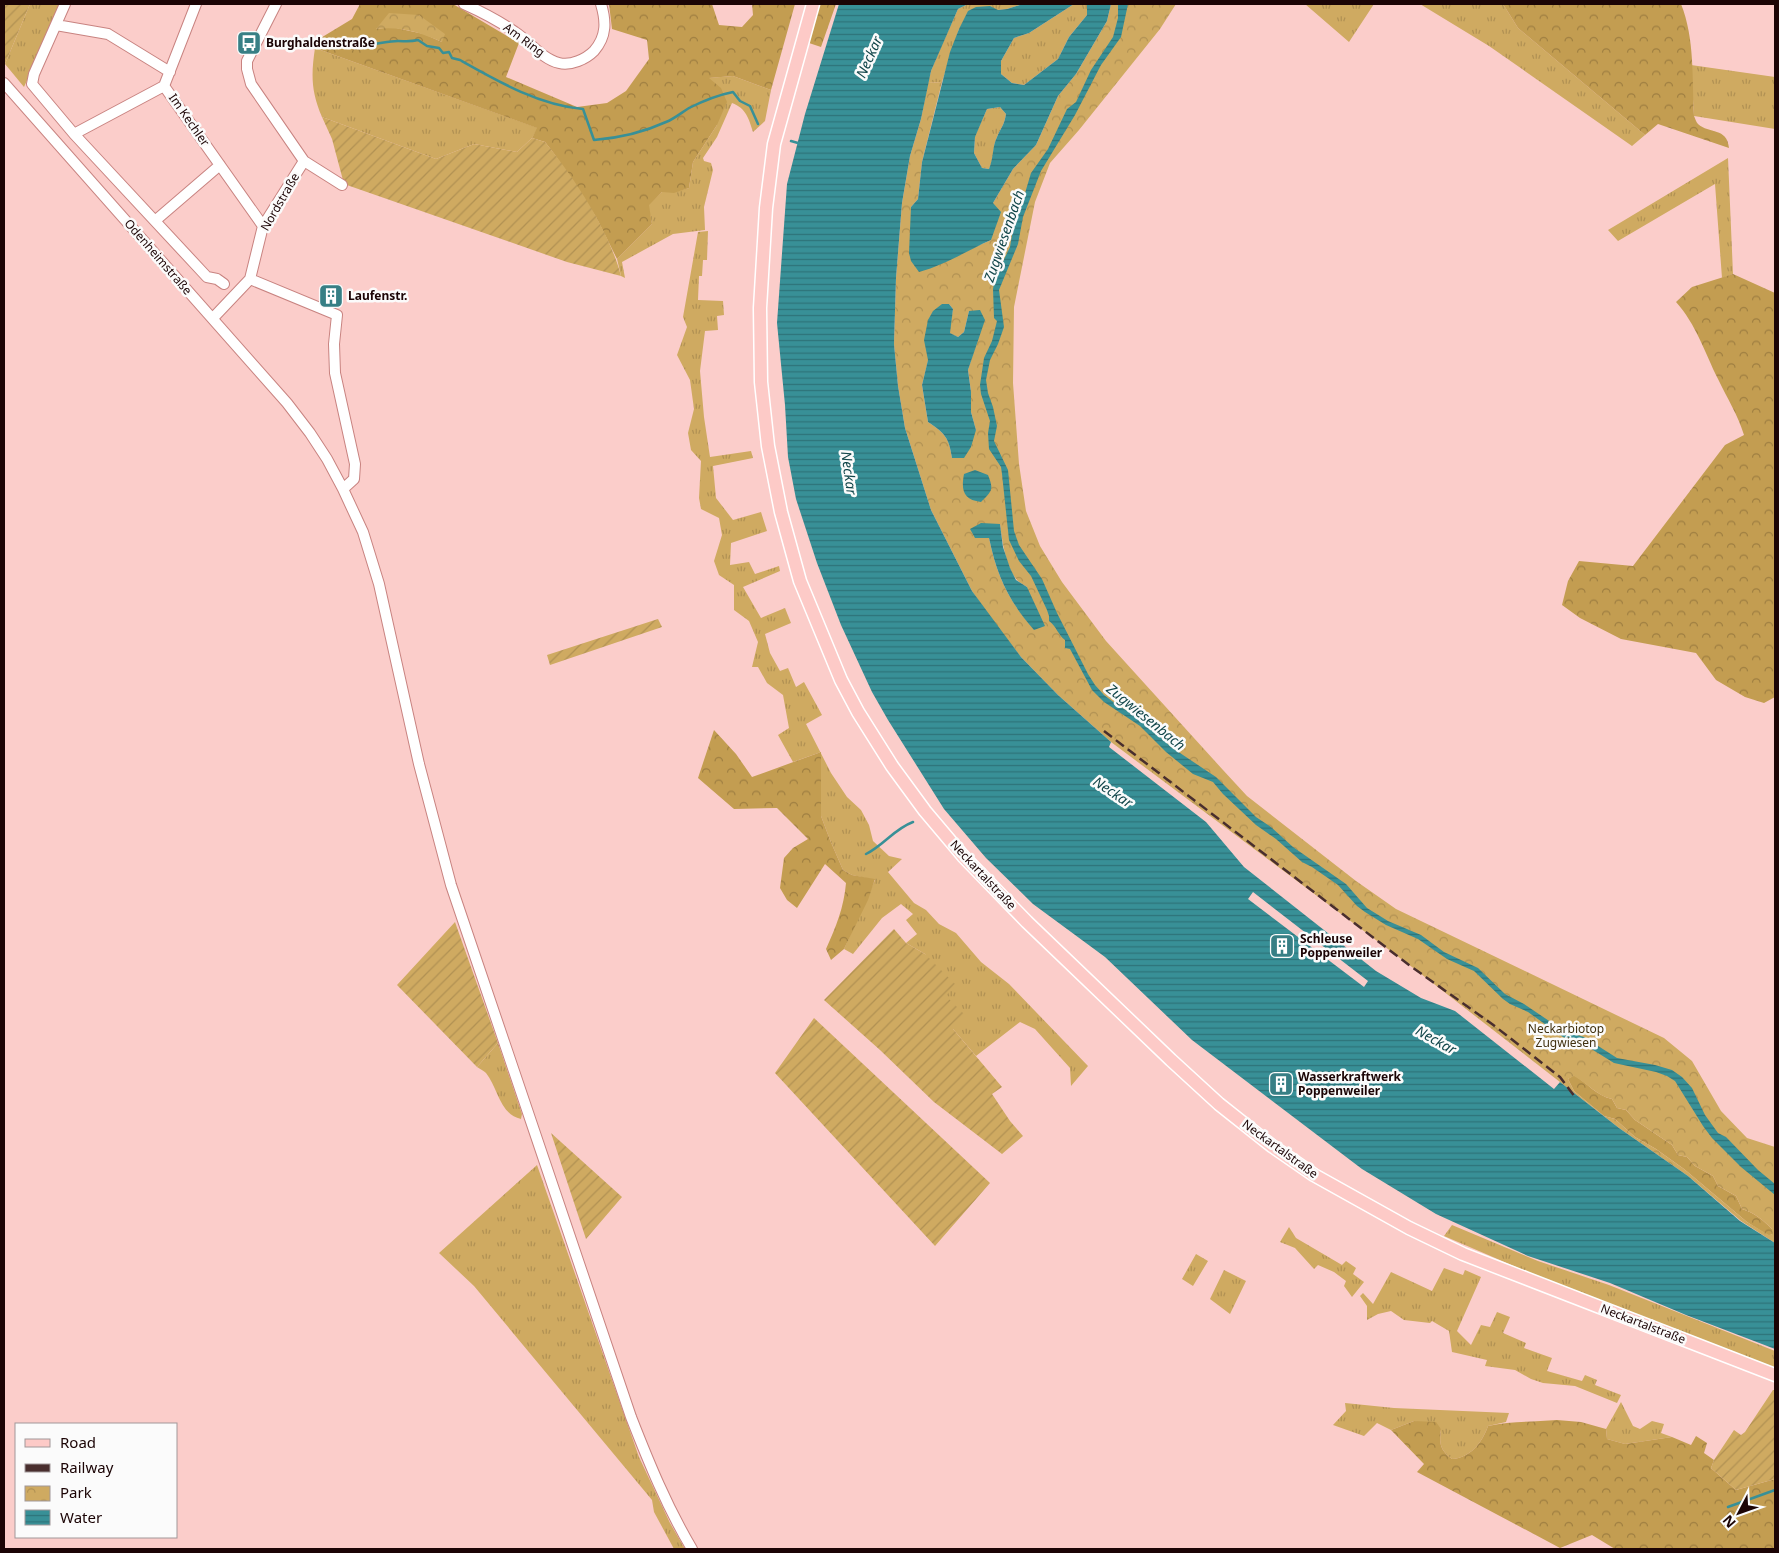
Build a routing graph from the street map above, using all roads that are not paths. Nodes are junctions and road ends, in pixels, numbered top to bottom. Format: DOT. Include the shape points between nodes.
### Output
graph roads {
  1 [pos="65,4"];
  2 [pos="196,4"];
  3 [pos="276,4"];
  4 [pos="464,4"];
  5 [pos="601,4"];
  6 [pos="813,4"];
  7 [pos="56,25"];
  8 [pos="170,72"];
  9 [pos="4,83"];
  10 [pos="164,86"];
  11 [pos="74,134"];
  12 [pos="304,161"];
  13 [pos="220,165"];
  14 [pos="342,185"];
  15 [pos="156,220"];
  16 [pos="263,226"];
  17 [pos="250,279"];
  18 [pos="224,284"];
  19 [pos="213,318"];
  20 [pos="343,489"];
  21 [pos="1775,1375"];
  22 [pos="692,1549"];
  1 -- 7 [label="street, Odenheimstraße"];
  2 -- 8 [label="street, Im Kechler"];
  3 -- 12 [label="street" via="250,54 248,69 254,89"];
  4 -- 5 [label="street, Am Ring" via="516,32 560,64 583,59 597,48 606,21"];
  6 -- 21 [label="main road, Neckartalstraße" via="774,144 766,208 760,308 761,382 768,446 781,512 800,581 841,680 892,766 957,848 1027,922 1219,1104 1314,1175 1463,1254"];
  7 -- 8 [label="street" via="108,34"];
  7 -- 11 [label="street, Odenheimstraße" via="32,84"];
  8 -- 10 [label="street, Im Kechler"];
  9 -- 19 [label="street, Odenheimstraße"];
  10 -- 11 [label="street"];
  10 -- 13 [label="street, Im Kechler"];
  11 -- 15 [label="street, Odenheimstraße"];
  12 -- 14 [label="street"];
  12 -- 16 [label="street, Nordstraße"];
  13 -- 15 [label="street"];
  13 -- 16 [label="street, Im Kechler"];
  15 -- 18 [label="street, Odenheimstraße" via="208,277"];
  16 -- 17 [label="street, Nordstraße"];
  17 -- 19 [label="street, Nordstraße"];
  17 -- 20 [label="street" via="337,315 335,373 355,464 354,479"];
  19 -- 20 [label="street, Odenheimstraße" via="310,433"];
  20 -- 22 [label="street, Odenheimstraße" via="363,532 379,584 419,764 451,884 631,1417 660,1489"];
}
